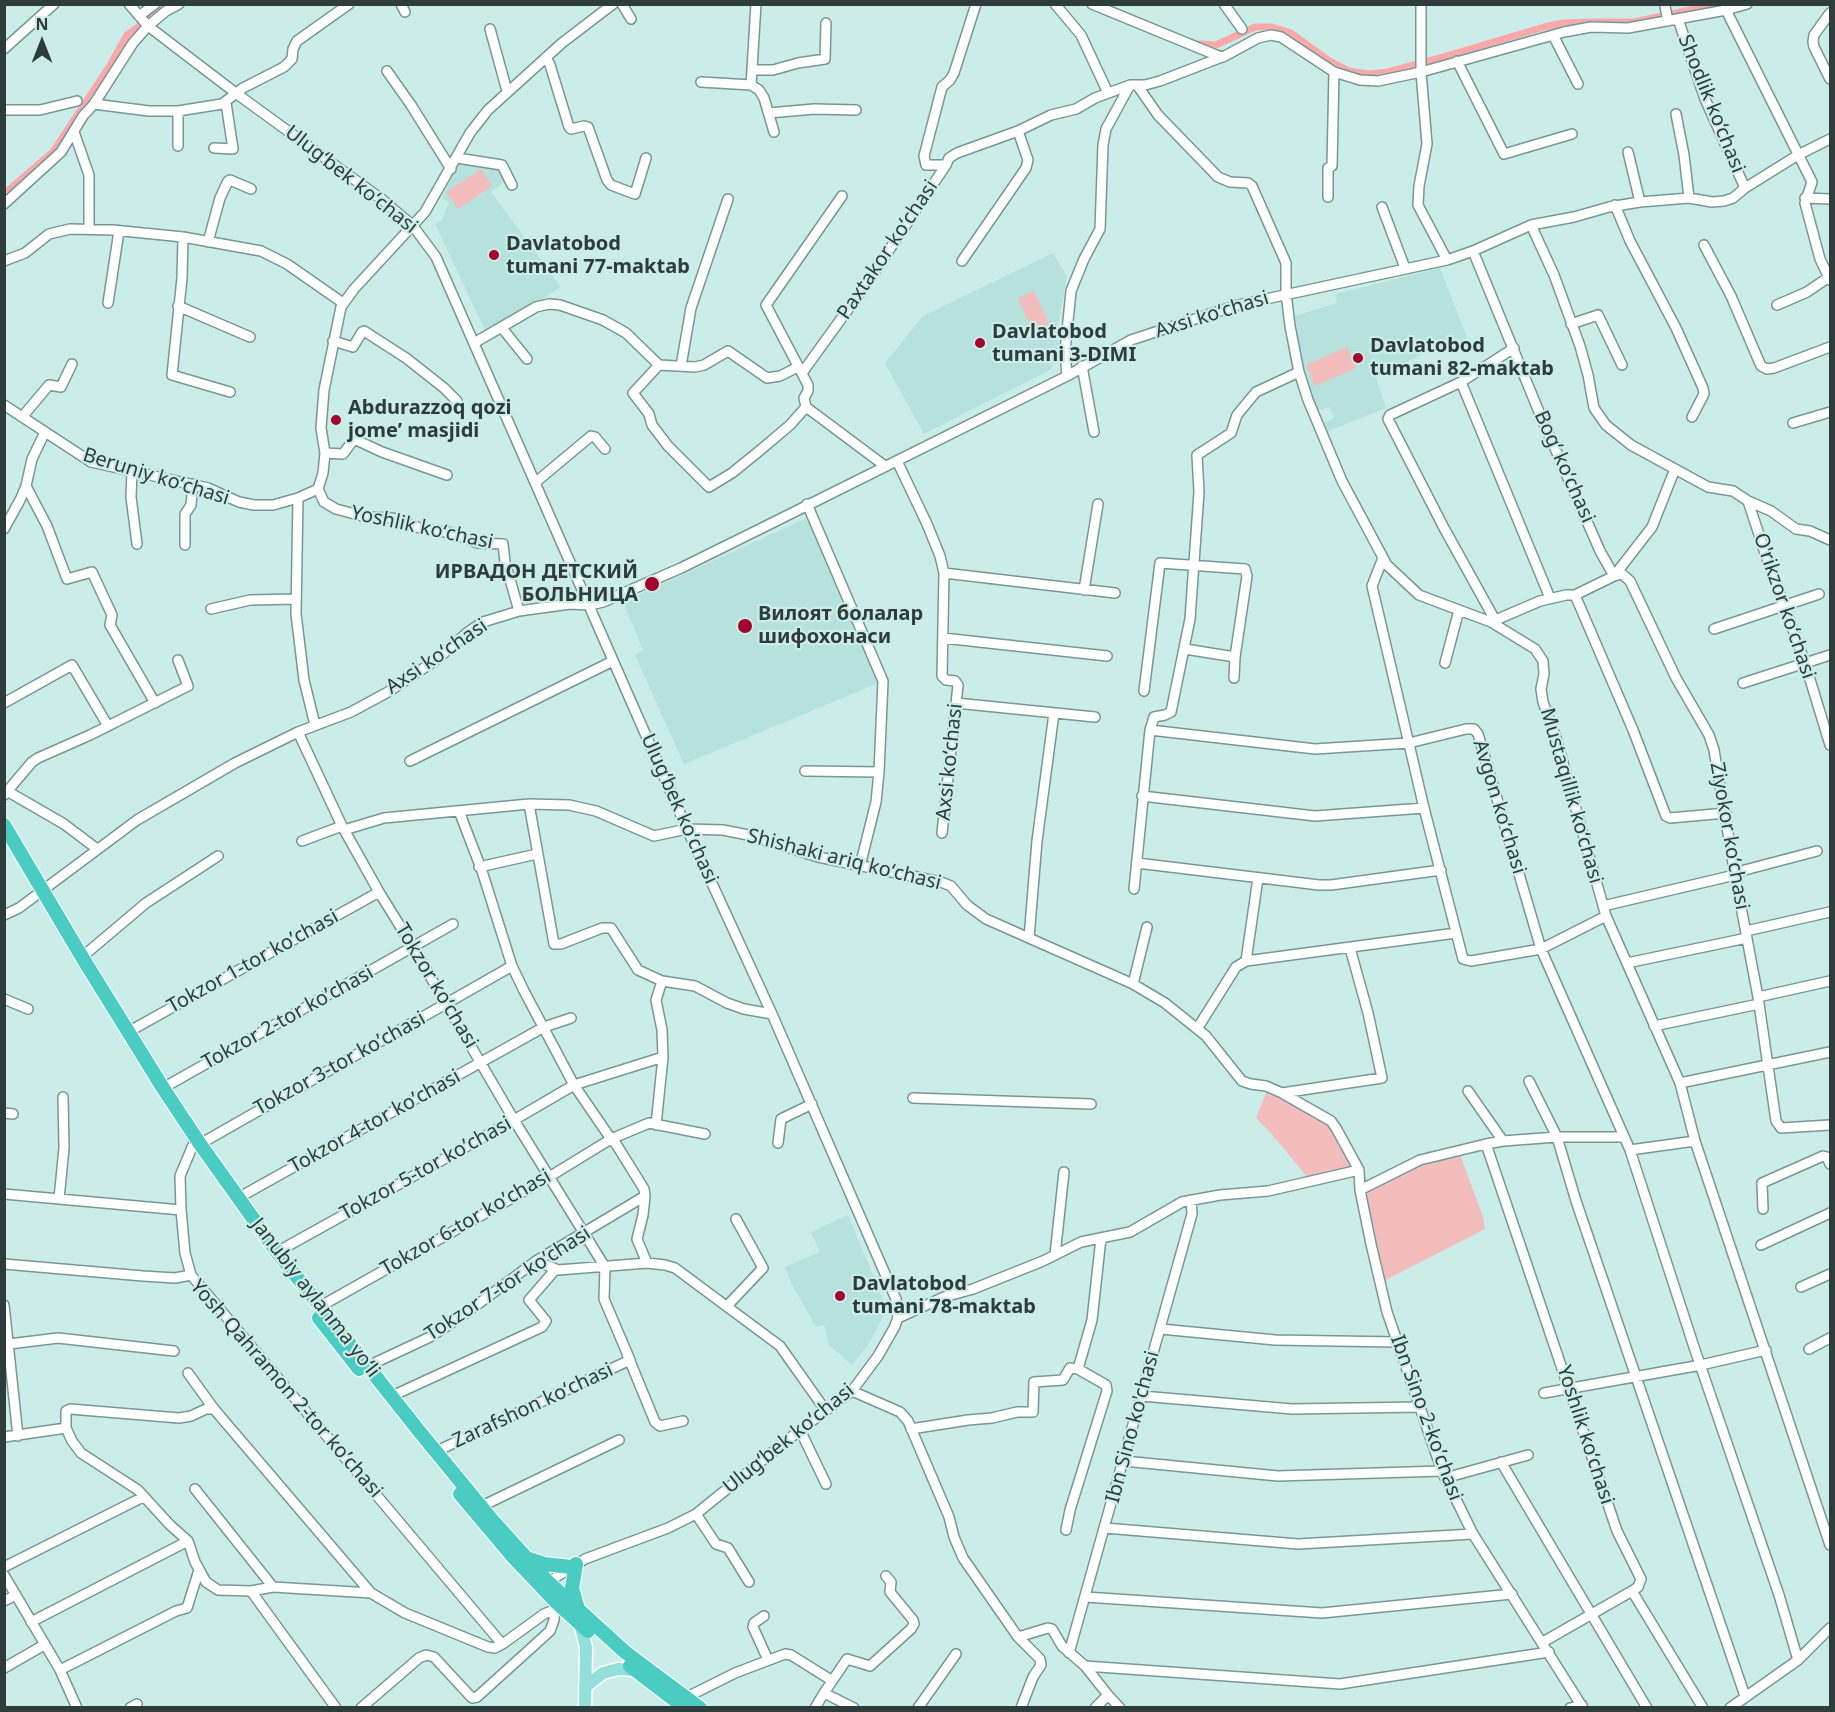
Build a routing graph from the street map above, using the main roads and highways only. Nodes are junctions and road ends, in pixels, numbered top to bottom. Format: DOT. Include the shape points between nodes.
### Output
graph roads {
  1 [pos="4,825"];
  2 [pos="4,841"];
  3 [pos="39,892"];
  4 [pos="196,1144"];
  5 [pos="526,1558"];
  6 [pos="578,1609"];
  7 [pos="580,1624"];
  8 [pos="634,1670"];
  9 [pos="585,1687"];
  10 [pos="686,1702"];
  11 [pos="585,1707"];
  12 [pos="700,1707"];
  1 -- 3 [label="highway, Janubiy aylanma yoʻli"];
  2 -- 3 [label="highway, Janubiy aylanma yoʻli"];
  3 -- 4 [label="highway, Janubiy aylanma yoʻli"];
  3 -- 4 [label="highway, Janubiy aylanma yoʻli" via="155,1092"];
  4 -- 5 [label="highway, Janubiy aylanma yoʻli" via="277,1252"];
  4 -- 7 [label="highway, Janubiy aylanma yoʻli" via="269,1254 338,1343 507,1551 555,1606"];
  5 -- 6 [label="highway, Janubiy aylanma yoʻli"];
  5 -- 6 [label="highway" via="544,1564 573,1565 572,1588"];
  6 -- 10 [label="highway, Janubiy aylanma yoʻli"];
  7 -- 8 [label="highway, Janubiy aylanma yoʻli"];
  7 -- 9 [label="main road" via="586,1647"];
  8 -- 9 [label="main road" via="603,1673"];
  8 -- 10 [label="highway, Janubiy aylanma yoʻli"];
  9 -- 11 [label="main road"];
  10 -- 12 [label="highway, Janubiy aylanma yoʻli"];
}
